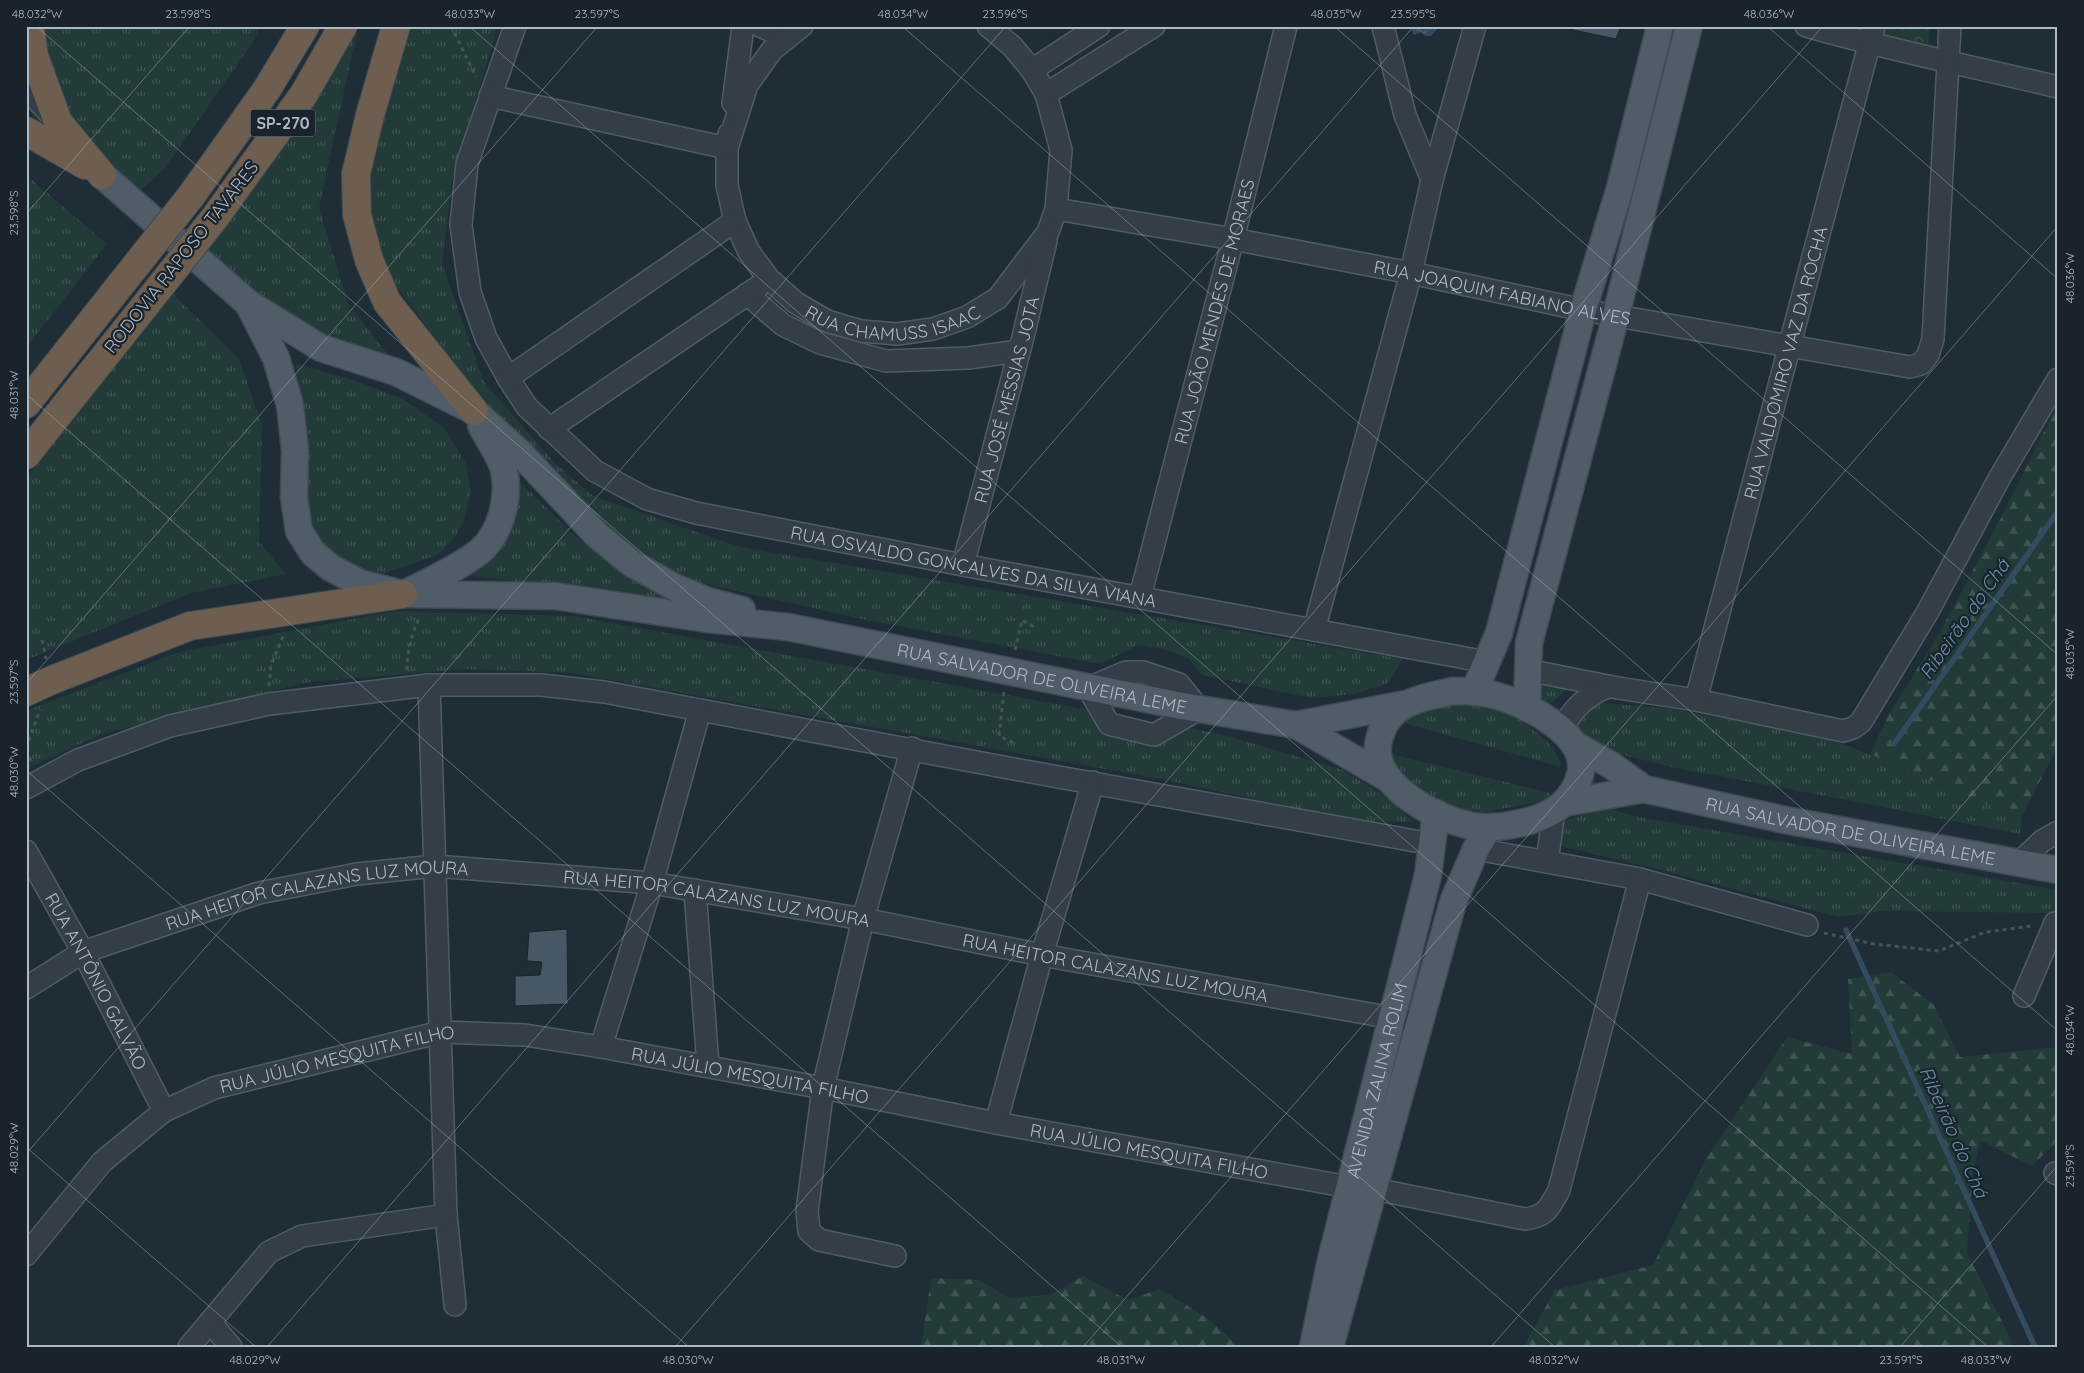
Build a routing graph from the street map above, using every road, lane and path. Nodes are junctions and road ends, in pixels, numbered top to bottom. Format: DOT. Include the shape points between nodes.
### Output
graph roads {
  1 [pos="30,26"];
  2 [pos="305,26"];
  3 [pos="343,26"];
  4 [pos="396,26"];
  5 [pos="451,26"];
  6 [pos="515,26"];
  7 [pos="743,26"];
  8 [pos="760,26"];
  9 [pos="795,26"];
  10 [pos="802,26"];
  11 [pos="988,26"];
  12 [pos="1099,26"];
  13 [pos="1154,26"];
  14 [pos="1286,26"];
  15 [pos="1382,26"];
  16 [pos="1475,26"];
  17 [pos="1660,26"];
  18 [pos="1689,26"];
  19 [pos="1806,26"];
  20 [pos="1950,26"];
  21 [pos="1871,35"];
  22 [pos="1947,60"];
  23 [pos="1032,70"];
  24 [pos="2058,87"];
  25 [pos="26,88"];
  26 [pos="1046,94"];
  27 [pos="490,96"];
  28 [pos="58,122"];
  29 [pos="26,131"];
  30 [pos="727,148"];
  31 [pos="102,175"];
  32 [pos="1432,180"];
  33 [pos="1056,209"];
  34 [pos="735,221"];
  35 [pos="1048,232"];
  36 [pos="1233,239"];
  37 [pos="1411,274"];
  38 [pos="769,279"];
  39 [pos="747,294"];
  40 [pos="998,298"];
  41 [pos="248,303"];
  42 [pos="99,310"];
  43 [pos="1583,310"];
  44 [pos="1616,314"];
  45 [pos="1021,346"];
  46 [pos="1788,346"];
  47 [pos="508,378"];
  48 [pos="2058,379"];
  49 [pos="26,384"];
  50 [pos="26,404"];
  51 [pos="474,411"];
  52 [pos="550,429"];
  53 [pos="26,455"];
  54 [pos="963,565"];
  55 [pos="416,594"];
  56 [pos="1140,597"];
  57 [pos="300,609"];
  58 [pos="788,627"];
  59 [pos="1036,628"];
  60 [pos="1314,630"];
  61 [pos="1487,662"];
  62 [pos="1527,670"];
  63 [pos="1006,672"];
  64 [pos="52,680"];
  65 [pos="429,685"];
  66 [pos="1608,687"];
  67 [pos="407,688"];
  68 [pos="26,692"];
  69 [pos="1474,692"];
  70 [pos="1696,700"];
  71 [pos="269,704"];
  72 [pos="1406,704"];
  73 [pos="1527,708"];
  74 [pos="700,710"];
  75 [pos="1296,725"];
  76 [pos="1568,738"];
  77 [pos="1014,742"];
  78 [pos="26,748"];
  79 [pos="912,748"];
  80 [pos="1389,779"];
  81 [pos="1093,782"];
  82 [pos="26,788"];
  83 [pos="1644,789"];
  84 [pos="1559,807"];
  85 [pos="1436,813"];
  86 [pos="1489,827"];
  87 [pos="2058,832"];
  88 [pos="1432,844"];
  89 [pos="1476,849"];
  90 [pos="26,851"];
  91 [pos="1547,862"];
  92 [pos="2019,863"];
  93 [pos="435,866"];
  94 [pos="2058,870"];
  95 [pos="1640,879"];
  96 [pos="652,883"];
  97 [pos="695,890"];
  98 [pos="863,919"];
  99 [pos="2056,923"];
  100 [pos="1808,926"];
  101 [pos="1828,935"];
  102 [pos="83,952"];
  103 [pos="1042,955"];
  104 [pos="26,988"];
  105 [pos="2024,996"];
  106 [pos="1393,1017"];
  107 [pos="1420,1023"];
  108 [pos="440,1032"];
  109 [pos="601,1046"];
  110 [pos="708,1066"];
  111 [pos="823,1088"];
  112 [pos="164,1111"];
  113 [pos="996,1123"];
  114 [pos="1362,1188"];
  115 [pos="446,1215"];
  116 [pos="26,1255"];
  117 [pos="895,1256"];
  118 [pos="456,1305"];
  119 [pos="210,1322"];
  120 [pos="190,1347"];
  121 [pos="230,1347"];
  122 [pos="1313,1347"];
  123 [pos="1330,1347"];
  1 -- 28 [label="highway" via="34,56"];
  2 -- 42 [label="highway, RODOVIA RAPOSO TAVARES / SP-270, bridge" via="267,89 191,196"];
  3 -- 53 [label="highway, RODOVIA RAPOSO TAVARES / SP-270, bridge" via="304,94 216,216"];
  4 -- 51 [label="highway" via="356,174 357,215 369,260 387,302"];
  5 -- 27 [label="path" via="474,75"];
  6 -- 27 [label="street, RUA OSVALDO GONÇALVES DA SILVA VIANA"];
  7 -- 30 [label="street"];
  8 -- 9 [label="street" via="771,31"];
  10 -- 30 [label="street, RUA CHAMUSS ISAAC" via="772,50 747,85"];
  11 -- 23 [label="street, RUA CHAMUSS ISAAC" via="1012,46"];
  12 -- 23 [label="street"];
  13 -- 26 [label="street"];
  14 -- 36 [label="street, RUA JOÃO MENDES DE MORAES"];
  15 -- 32 [label="street" via="1405,116"];
  16 -- 32 [label="street"];
  17 -- 43 [label="main road" via="1620,188"];
  18 -- 44 [label="main road"];
  19 -- 21 [label="street"];
  20 -- 22 [label="street"];
  21 -- 22 [label="street"];
  21 -- 46 [label="street, RUA VALDOMIRO VAZ DA ROCHA"];
  22 -- 24 [label="street"];
  22 -- 46 [label="street, RUA JOAQUIM FABIANO ALVES" via="1933,339 1928,354 1921,364 1910,367"];
  23 -- 26 [label="street, RUA CHAMUSS ISAAC"];
  25 -- 28 [label="street"];
  26 -- 33 [label="street, RUA CHAMUSS ISAAC" via="1061,150"];
  27 -- 30 [label="street"];
  27 -- 47 [label="street, RUA OSVALDO GONÇALVES DA SILVA VIANA" via="467,164 461,225 470,292 486,338"];
  28 -- 31 [label="highway"];
  29 -- 31 [label="highway"];
  30 -- 34 [label="street, RUA CHAMUSS ISAAC" via="727,185"];
  31 -- 41 [label="main road"];
  32 -- 37 [label="street"];
  33 -- 35 [label="street, RUA CHAMUSS ISAAC"];
  33 -- 36 [label="street, RUA JOAQUIM FABIANO ALVES"];
  34 -- 38 [label="street, RUA CHAMUSS ISAAC" via="749,252"];
  34 -- 47 [label="street"];
  35 -- 40 [label="street, RUA CHAMUSS ISAAC"];
  35 -- 45 [label="street, RUA JOSÉ MESSIAS JOTA"];
  36 -- 37 [label="street, RUA JOAQUIM FABIANO ALVES"];
  36 -- 56 [label="street, RUA JOÃO MENDES DE MORAES"];
  37 -- 43 [label="street, RUA JOAQUIM FABIANO ALVES"];
  37 -- 60 [label="street"];
  38 -- 39 [label="street"];
  38 -- 40 [label="street, RUA CHAMUSS ISAAC" via="796,303 827,321 870,332 897,334 933,329 967,317"];
  39 -- 45 [label="street, RUA CHAMUSS ISAAC" via="783,325 820,343 886,360 968,358"];
  39 -- 52 [label="street"];
  40 -- 45 [label="street" via="1010,300 1020,312"];
  41 -- 51 [label="main road" via="321,348 396,372"];
  41 -- 55 [label="main road" via="276,358 290,405 295,451 294,497 299,530 313,553 331,568 360,583"];
  42 -- 49 [label="highway"];
  42 -- 50 [label="highway, RODOVIA RAPOSO TAVARES / SP-270"];
  43 -- 44 [label="street, RUA JOAQUIM FABIANO ALVES"];
  43 -- 61 [label="main road" via="1499,633"];
  44 -- 46 [label="street, RUA JOAQUIM FABIANO ALVES"];
  44 -- 62 [label="main road" via="1529,643"];
  45 -- 54 [label="street, RUA JOSÉ MESSIAS JOTA"];
  46 -- 70 [label="street, RUA VALDOMIRO VAZ DA ROCHA"];
  47 -- 52 [label="street, RUA OSVALDO GONÇALVES DA SILVA VIANA" via="527,406"];
  48 -- 70 [label="street" via="2000,477 1927,613 1861,722 1844,731"];
  51 -- 55 [label="main road" via="504,470 506,500 497,528 480,551"];
  51 -- 58 [label="main road" via="520,454 596,535 631,563 700,598 758,614"];
  52 -- 54 [label="street, RUA OSVALDO GONÇALVES DA SILVA VIANA" via="595,470 647,499 696,513"];
  54 -- 56 [label="street, RUA OSVALDO GONÇALVES DA SILVA VIANA"];
  55 -- 57 [label="highway"];
  55 -- 58 [label="main road" via="554,596 707,619"];
  55 -- 67 [label="path"];
  56 -- 60 [label="street, RUA OSVALDO GONÇALVES DA SILVA VIANA"];
  57 -- 64 [label="highway" via="190,626"];
  57 -- 71 [label="path" via="284,633 271,665"];
  58 -- 63 [label="main road, RUA SALVADOR DE OLIVEIRA LEME"];
  59 -- 63 [label="path" via="1022,620 1017,645"];
  60 -- 61 [label="street, RUA OSVALDO GONÇALVES DA SILVA VIANA"];
  61 -- 69 [label="main road"];
  62 -- 66 [label="street"];
  62 -- 73 [label="main road"];
  63 -- 75 [label="main road, RUA SALVADOR DE OLIVEIRA LEME"];
  63 -- 77 [label="path" via="999,736"];
  64 -- 68 [label="highway"];
  64 -- 78 [label="path"];
  65 -- 67 [label="street"];
  65 -- 74 [label="street" via="541,685 604,692"];
  65 -- 93 [label="street"];
  66 -- 70 [label="street"];
  66 -- 76 [label="street" via="1588,696 1571,713"];
  67 -- 71 [label="street"];
  69 -- 72 [label="main road" via="1452,691"];
  69 -- 73 [label="main road" via="1494,695"];
  71 -- 82 [label="street" via="170,726 78,760"];
  72 -- 75 [label="main road"];
  72 -- 80 [label="main road" via="1384,723 1377,742 1379,760"];
  73 -- 76 [label="main road"];
  74 -- 79 [label="street"];
  74 -- 96 [label="street"];
  75 -- 80 [label="main road"];
  76 -- 83 [label="main road"];
  76 -- 84 [label="main road" via="1580,756 1580,775 1574,790"];
  79 -- 81 [label="street"];
  79 -- 98 [label="street"];
  80 -- 85 [label="main road" via="1412,800"];
  81 -- 88 [label="street"];
  81 -- 103 [label="street"];
  83 -- 84 [label="main road"];
  83 -- 92 [label="main road, RUA SALVADOR DE OLIVEIRA LEME" via="1786,820"];
  84 -- 86 [label="main road" via="1536,819"];
  84 -- 91 [label="street"];
  85 -- 86 [label="main road" via="1463,824"];
  85 -- 88 [label="main road, AVENIDA ZALINA ROLIM"];
  86 -- 89 [label="main road, AVENIDA ZALINA ROLIM"];
  87 -- 92 [label="street" via="2042,841"];
  88 -- 106 [label="main road, AVENIDA ZALINA ROLIM" via="1428,875"];
  89 -- 91 [label="street"];
  89 -- 107 [label="main road, AVENIDA ZALINA ROLIM" via="1453,902"];
  90 -- 102 [label="street, RUA ANTÔNIO GALVÃO"];
  91 -- 95 [label="street"];
  92 -- 94 [label="main road, RUA SALVADOR DE OLIVEIRA LEME"];
  93 -- 96 [label="street, RUA HEITOR CALAZANS LUZ MOURA"];
  93 -- 102 [label="street, RUA HEITOR CALAZANS LUZ MOURA" via="357,874 259,893"];
  93 -- 108 [label="street"];
  95 -- 100 [label="street"];
  95 -- 114 [label="street, RUA JÚLIO MESQUITA FILHO" via="1559,1190 1551,1206 1540,1217 1525,1219"];
  96 -- 97 [label="street, RUA HEITOR CALAZANS LUZ MOURA"];
  96 -- 109 [label="street"];
  97 -- 98 [label="street, RUA HEITOR CALAZANS LUZ MOURA"];
  97 -- 110 [label="street"];
  98 -- 103 [label="street, RUA HEITOR CALAZANS LUZ MOURA"];
  98 -- 111 [label="street"];
  99 -- 101 [label="path" via="1986,932 1939,951 1872,944"];
  99 -- 105 [label="street"];
  102 -- 104 [label="street, RUA HEITOR CALAZANS LUZ MOURA"];
  102 -- 112 [label="street, RUA ANTÔNIO GALVÃO"];
  103 -- 106 [label="street, RUA HEITOR CALAZANS LUZ MOURA"];
  103 -- 113 [label="street"];
  106 -- 107 [label="street, RUA HEITOR CALAZANS LUZ MOURA"];
  106 -- 114 [label="main road, AVENIDA ZALINA ROLIM"];
  107 -- 114 [label="main road, AVENIDA ZALINA ROLIM"];
  108 -- 109 [label="street, RUA JÚLIO MESQUITA FILHO" via="524,1035"];
  108 -- 112 [label="street, RUA JÚLIO MESQUITA FILHO" via="214,1088"];
  108 -- 115 [label="street"];
  109 -- 110 [label="street, RUA JÚLIO MESQUITA FILHO"];
  110 -- 111 [label="street, RUA JÚLIO MESQUITA FILHO"];
  111 -- 113 [label="street, RUA JÚLIO MESQUITA FILHO"];
  111 -- 117 [label="street" via="807,1211 808,1232 819,1240"];
  112 -- 116 [label="street, RUA JÚLIO MESQUITA FILHO" via="102,1162"];
  113 -- 114 [label="street, RUA JÚLIO MESQUITA FILHO"];
  114 -- 122 [label="main road, AVENIDA ZALINA ROLIM" via="1330,1264"];
  114 -- 123 [label="main road, AVENIDA ZALINA ROLIM"];
  115 -- 118 [label="street"];
  115 -- 119 [label="street" via="302,1236 282,1244 268,1252 255,1266"];
  119 -- 120 [label="street"];
  119 -- 121 [label="street"];
}
